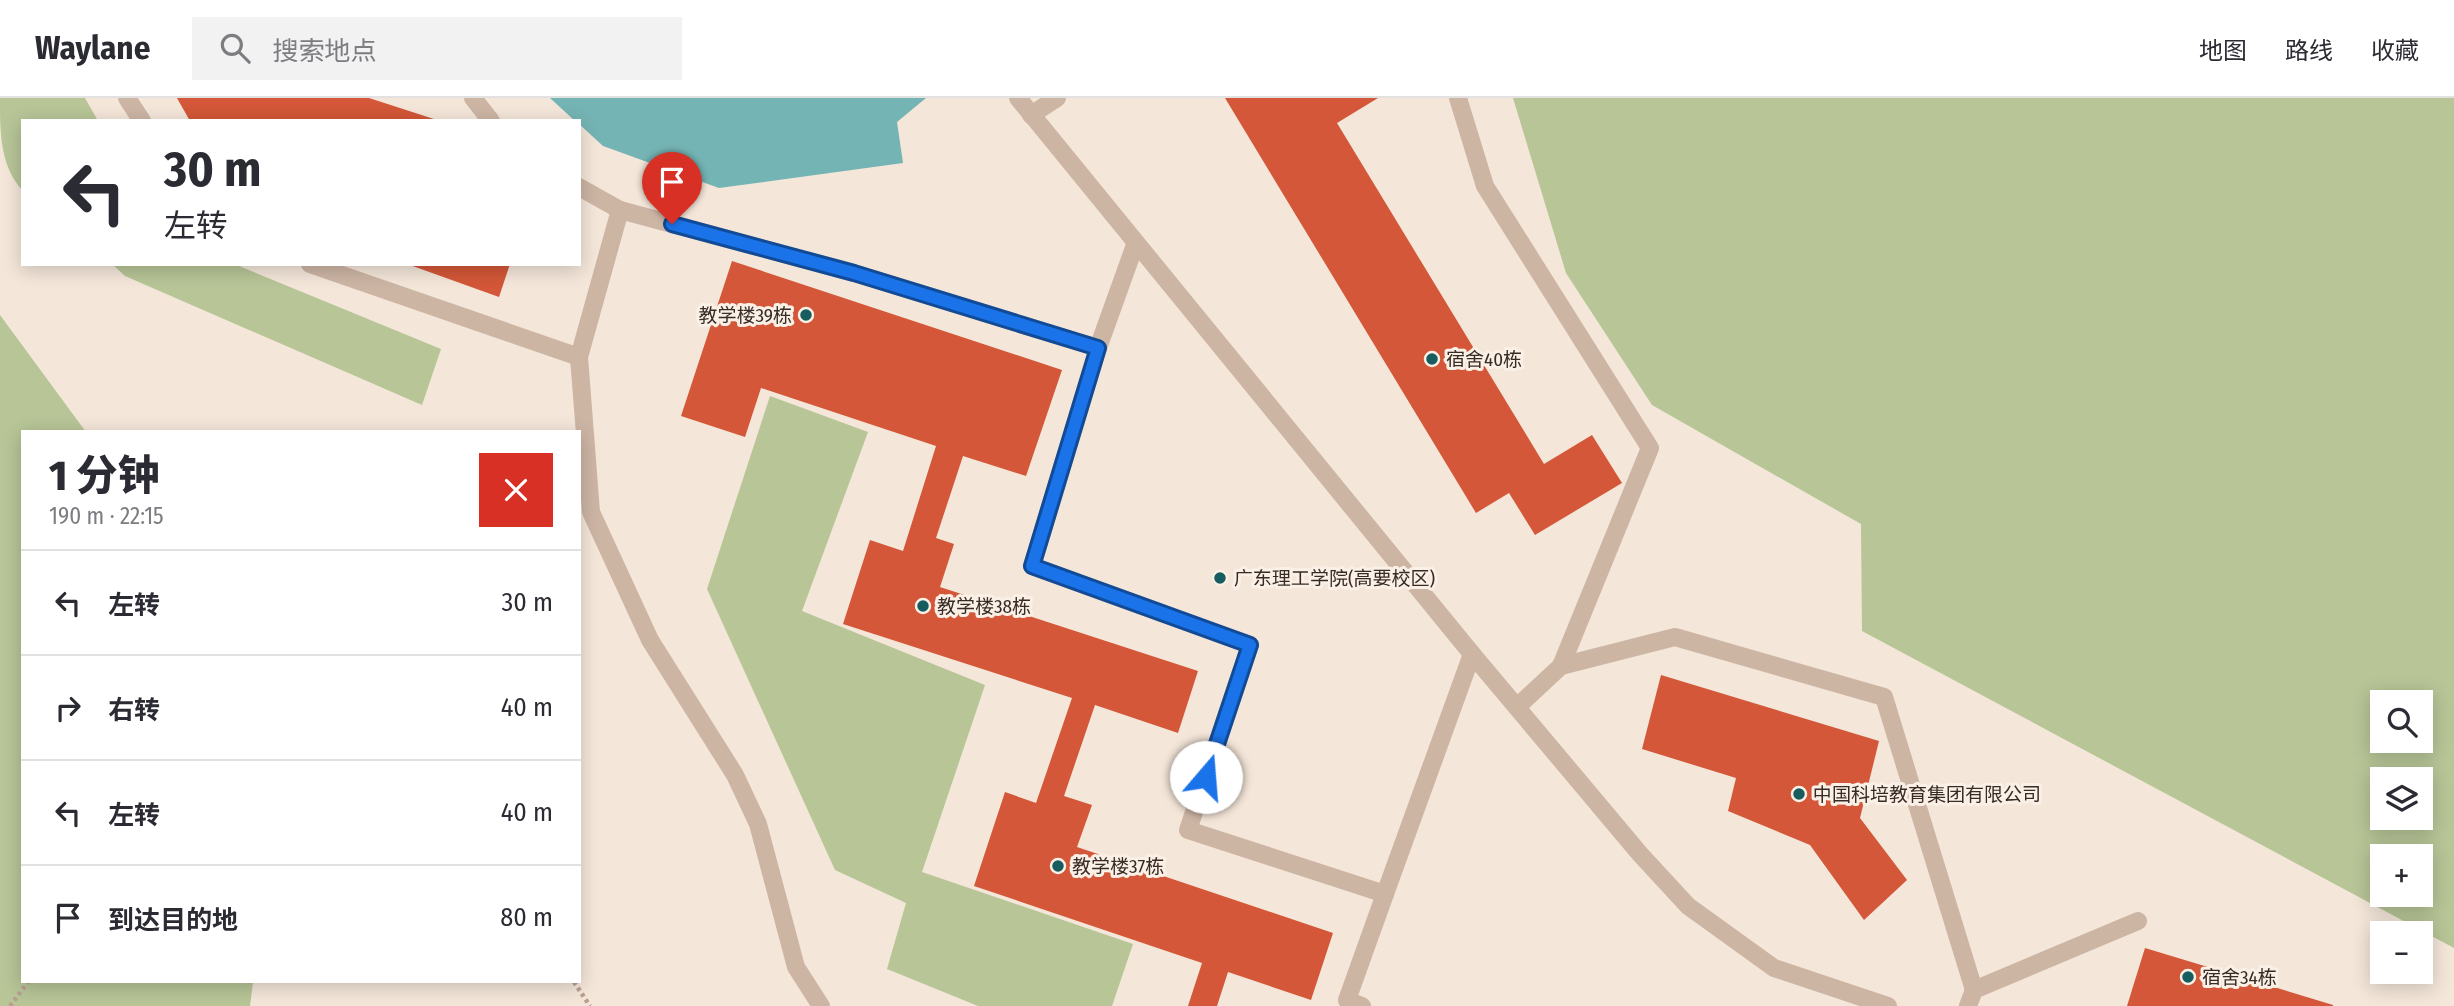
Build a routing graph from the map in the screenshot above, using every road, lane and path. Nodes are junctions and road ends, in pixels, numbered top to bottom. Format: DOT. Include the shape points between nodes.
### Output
graph roads {
  1 [pos="127,98"];
  2 [pos="473,98"];
  3 [pos="1018,98"];
  4 [pos="1057,98"];
  5 [pos="1458,98"];
  6 [pos="1031,115"];
  7 [pos="141,119"];
  8 [pos="489,119"];
  9 [pos="581,188"];
  10 [pos="620,210"];
  11 [pos="1135,245"];
  12 [pos="316,266"];
  13 [pos="1098,348"];
  14 [pos="579,358"];
  15 [pos="1472,654"];
  16 [pos="1561,666"];
  17 [pos="1517,707"];
  18 [pos="1385,894"];
  19 [pos="2138,921"];
  20 [pos="27,983"];
  21 [pos="575,983"];
  22 [pos="1971,998"];
  23 [pos="10,1006"];
  24 [pos="590,1006"];
  25 [pos="821,1006"];
  26 [pos="1362,1006"];
  27 [pos="1888,1006"];
  1 -- 7 [label="lane"];
  2 -- 8 [label="lane"];
  3 -- 6 [label="lane"];
  4 -- 6 [label="lane"];
  5 -- 16 [label="lane" via="1485,186 1650,448"];
  6 -- 11 [label="lane"];
  9 -- 10 [label="lane"];
  10 -- 13 [label="lane" via="854,273"];
  10 -- 14 [label="lane"];
  11 -- 13 [label="lane"];
  11 -- 15 [label="lane"];
  12 -- 14 [label="lane"];
  13 -- 18 [label="lane" via="1032,566 1250,645 1188,830"];
  14 -- 25 [label="lane" via="591,512 650,639 735,775 758,824 796,967"];
  15 -- 17 [label="lane"];
  15 -- 18 [label="lane"];
  16 -- 17 [label="lane"];
  16 -- 22 [label="lane" via="1675,637 1884,697"];
  17 -- 27 [label="lane" via="1688,906 1774,968"];
  18 -- 26 [label="lane" via="1347,1000"];
  19 -- 22 [label="lane"];
  20 -- 23 [label="path"];
  21 -- 24 [label="path"];
}
